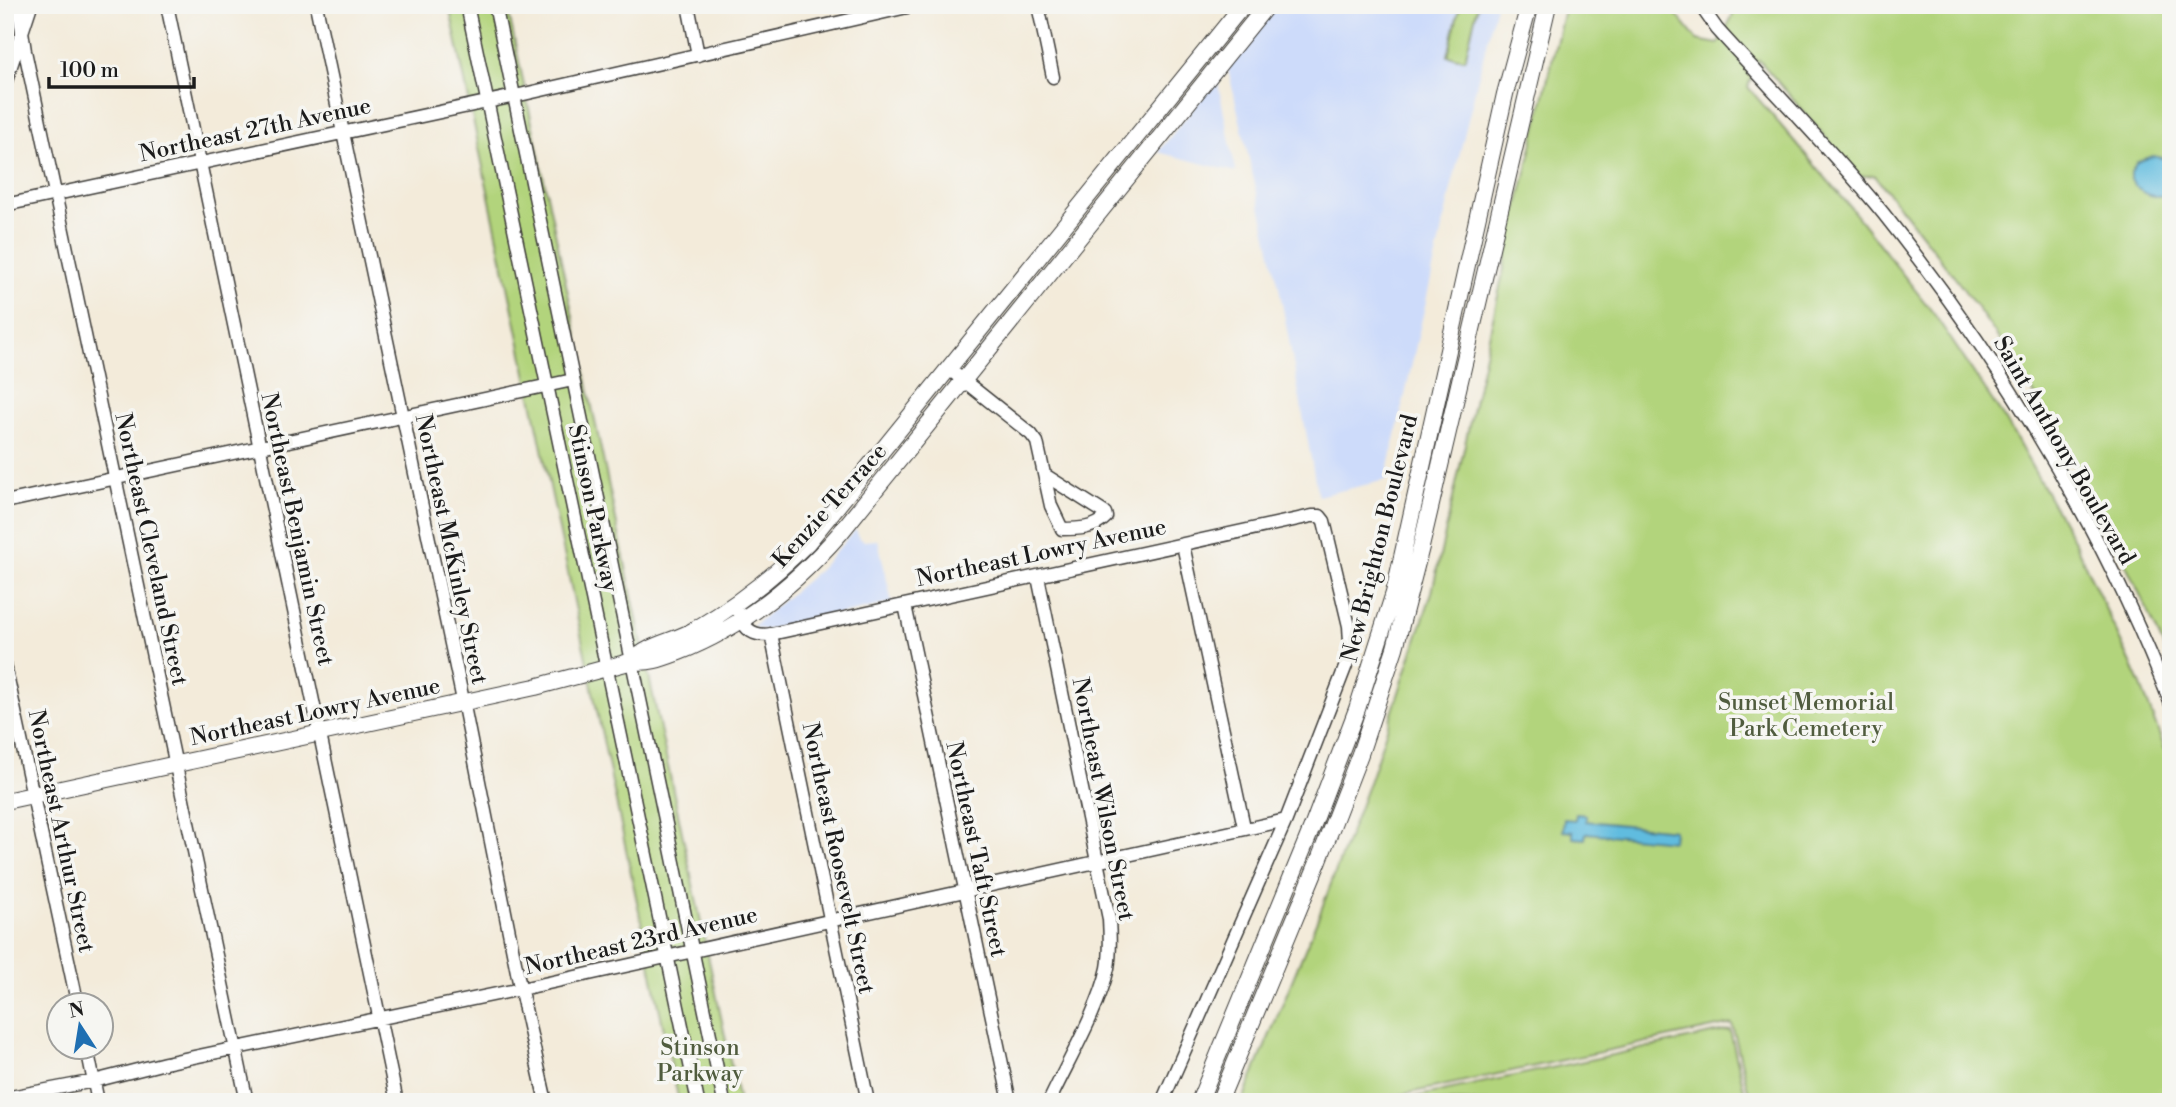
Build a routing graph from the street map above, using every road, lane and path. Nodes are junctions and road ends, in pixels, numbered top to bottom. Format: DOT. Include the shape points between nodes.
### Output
graph roads {
  1 [pos="18,5"];
  2 [pos="31,5"];
  3 [pos="167,5"];
  4 [pos="316,5"];
  5 [pos="467,5"];
  6 [pos="495,5"];
  7 [pos="688,5"];
  8 [pos="916,5"];
  9 [pos="1038,5"];
  10 [pos="1242,5"];
  11 [pos="1266,5"];
  12 [pos="1529,5"];
  13 [pos="1548,5"];
  14 [pos="1699,7"];
  15 [pos="23,30"];
  16 [pos="698,55"];
  17 [pos="1053,77"];
  18 [pos="5,84"];
  19 [pos="515,95"];
  20 [pos="488,102"];
  21 [pos="343,132"];
  22 [pos="200,162"];
  23 [pos="56,194"];
  24 [pos="5,205"];
  25 [pos="949,369"];
  26 [pos="573,380"];
  27 [pos="964,381"];
  28 [pos="547,386"];
  29 [pos="403,417"];
  30 [pos="260,448"];
  31 [pos="1045,475"];
  32 [pos="116,478"];
  33 [pos="5,502"];
  34 [pos="1183,545"];
  35 [pos="1038,577"];
  36 [pos="735,604"];
  37 [pos="905,605"];
  38 [pos="741,621"];
  39 [pos="766,635"];
  40 [pos="1350,643"];
  41 [pos="633,661"];
  42 [pos="5,665"];
  43 [pos="607,668"];
  44 [pos="463,702"];
  45 [pos="2171,704"];
  46 [pos="320,733"];
  47 [pos="176,764"];
  48 [pos="33,795"];
  49 [pos="5,801"];
  50 [pos="1286,820"];
  51 [pos="1244,827"];
  52 [pos="1096,860"];
  53 [pos="964,890"];
  54 [pos="830,920"];
  55 [pos="692,950"];
  56 [pos="667,957"];
  57 [pos="521,989"];
  58 [pos="75,992"];
  59 [pos="379,1019"];
  60 [pos="235,1049"];
  61 [pos="90,1062"];
  62 [pos="94,1081"];
  63 [pos="5,1098"];
  64 [pos="98,1102"];
  65 [pos="247,1102"];
  66 [pos="397,1102"];
  67 [pos="546,1102"];
  68 [pos="698,1102"];
  69 [pos="724,1102"];
  70 [pos="868,1102"];
  71 [pos="1010,1102"];
  72 [pos="1049,1102"];
  73 [pos="1162,1102"];
  74 [pos="1199,1102"];
  75 [pos="1219,1102"];
  1 -- 15 [label="street, Northeast Cleveland Street"];
  2 -- 15 [label="street"];
  3 -- 22 [label="street, Northeast Benjamin Street"];
  4 -- 21 [label="street, Northeast McKinley Street"];
  5 -- 20 [label="street, Stinson Parkway"];
  6 -- 19 [label="street, Stinson Parkway"];
  7 -- 16 [label="street"];
  8 -- 16 [label="street, Northeast 27th Avenue"];
  9 -- 17 [label="street"];
  10 -- 25 [label="main road, Kenzie Terrace"];
  11 -- 27 [label="main road, Kenzie Terrace"];
  12 -- 74 [label="main road, New Brighton Boulevard" via="1394,593 1313,825"];
  13 -- 75 [label="main road, New Brighton Boulevard" via="1395,648 1333,825"];
  14 -- 45 [label="street, Saint Anthony Boulevard" via="1882,212 1994,363 2081,512"];
  15 -- 18 [label="street"];
  15 -- 23 [label="street, Northeast Cleveland Street"];
  16 -- 19 [label="street, Northeast 27th Avenue"];
  19 -- 20 [label="street, Northeast 27th Avenue"];
  19 -- 26 [label="street, Stinson Parkway"];
  20 -- 21 [label="street, Northeast 27th Avenue"];
  20 -- 28 [label="street, Stinson Parkway"];
  21 -- 22 [label="street, Northeast 27th Avenue"];
  21 -- 29 [label="street, Northeast McKinley Street"];
  22 -- 23 [label="street, Northeast 27th Avenue"];
  22 -- 30 [label="street, Northeast Benjamin Street"];
  23 -- 24 [label="street, Northeast 27th Avenue"];
  23 -- 32 [label="street, Northeast Cleveland Street"];
  25 -- 27 [label="street"];
  25 -- 36 [label="main road, Kenzie Terrace" via="808,542"];
  26 -- 28 [label="street"];
  26 -- 41 [label="street, Stinson Parkway"];
  27 -- 31 [label="street" via="1031,434"];
  27 -- 38 [label="main road, Kenzie Terrace" via="821,555"];
  28 -- 29 [label="street"];
  28 -- 43 [label="street, Stinson Parkway"];
  29 -- 30 [label="street"];
  29 -- 44 [label="street, Northeast McKinley Street"];
  30 -- 32 [label="street"];
  30 -- 46 [label="street, Northeast Benjamin Street"];
  31 -- 31 [label="street" via="1105,513 1106,517 1101,523 1078,529 1062,528 1051,506"];
  32 -- 33 [label="street"];
  32 -- 47 [label="street, Northeast Cleveland Street"];
  34 -- 35 [label="street, Northeast Lowry Avenue"];
  34 -- 40 [label="street, Northeast Lowry Avenue" via="1320,516"];
  34 -- 51 [label="street"];
  35 -- 37 [label="street, Northeast Lowry Avenue"];
  35 -- 52 [label="street, Northeast Wilson Street"];
  36 -- 38 [label="street"];
  36 -- 41 [label="main road, Kenzie Terrace" via="693,631 643,650"];
  37 -- 39 [label="street, Northeast Lowry Avenue"];
  37 -- 53 [label="street, Northeast Taft Street"];
  38 -- 39 [label="street" via="751,633"];
  38 -- 41 [label="main road, Kenzie Terrace" via="671,655 646,663"];
  39 -- 54 [label="street, Northeast Roosevelt Street"];
  40 -- 50 [label="street, New Brighton Boulevard" via="1348,660"];
  41 -- 43 [label="main road, Northeast Lowry Avenue"];
  41 -- 55 [label="street, Stinson Parkway"];
  42 -- 48 [label="street, Northeast Arthur Street"];
  43 -- 44 [label="main road, Northeast Lowry Avenue"];
  43 -- 56 [label="street, Stinson Parkway"];
  44 -- 46 [label="main road, Northeast Lowry Avenue"];
  44 -- 57 [label="street, Northeast McKinley Street"];
  46 -- 47 [label="main road, Northeast Lowry Avenue"];
  46 -- 59 [label="street, Northeast Benjamin Street"];
  47 -- 48 [label="main road, Northeast Lowry Avenue"];
  47 -- 60 [label="street, Northeast Cleveland Street"];
  48 -- 49 [label="main road, Northeast Lowry Avenue"];
  48 -- 58 [label="street, Northeast Arthur Street"];
  50 -- 51 [label="street, Northeast 23rd Avenue"];
  50 -- 73 [label="street, New Brighton Boulevard"];
  51 -- 52 [label="street, Northeast 23rd Avenue"];
  52 -- 53 [label="street, Northeast 23rd Avenue"];
  52 -- 72 [label="street, Northeast Wilson Street" via="1109,919 1108,965 1102,988"];
  53 -- 54 [label="street, Northeast 23rd Avenue"];
  53 -- 71 [label="street, Northeast Taft Street"];
  54 -- 55 [label="street, Northeast 23rd Avenue"];
  54 -- 70 [label="street, Northeast Roosevelt Street"];
  55 -- 56 [label="street, Northeast 23rd Avenue"];
  55 -- 69 [label="street, Stinson Parkway"];
  56 -- 57 [label="street, Northeast 23rd Avenue"];
  56 -- 68 [label="street, Stinson Parkway"];
  57 -- 59 [label="street, Northeast 23rd Avenue"];
  57 -- 67 [label="street, Northeast McKinley Street"];
  59 -- 60 [label="street, Northeast 23rd Avenue"];
  59 -- 66 [label="street, Northeast Benjamin Street"];
  60 -- 62 [label="street, Northeast 23rd Avenue"];
  60 -- 65 [label="street, Northeast Cleveland Street"];
  61 -- 62 [label="street"];
  62 -- 63 [label="street, Northeast 23rd Avenue"];
  62 -- 64 [label="street"];
}
